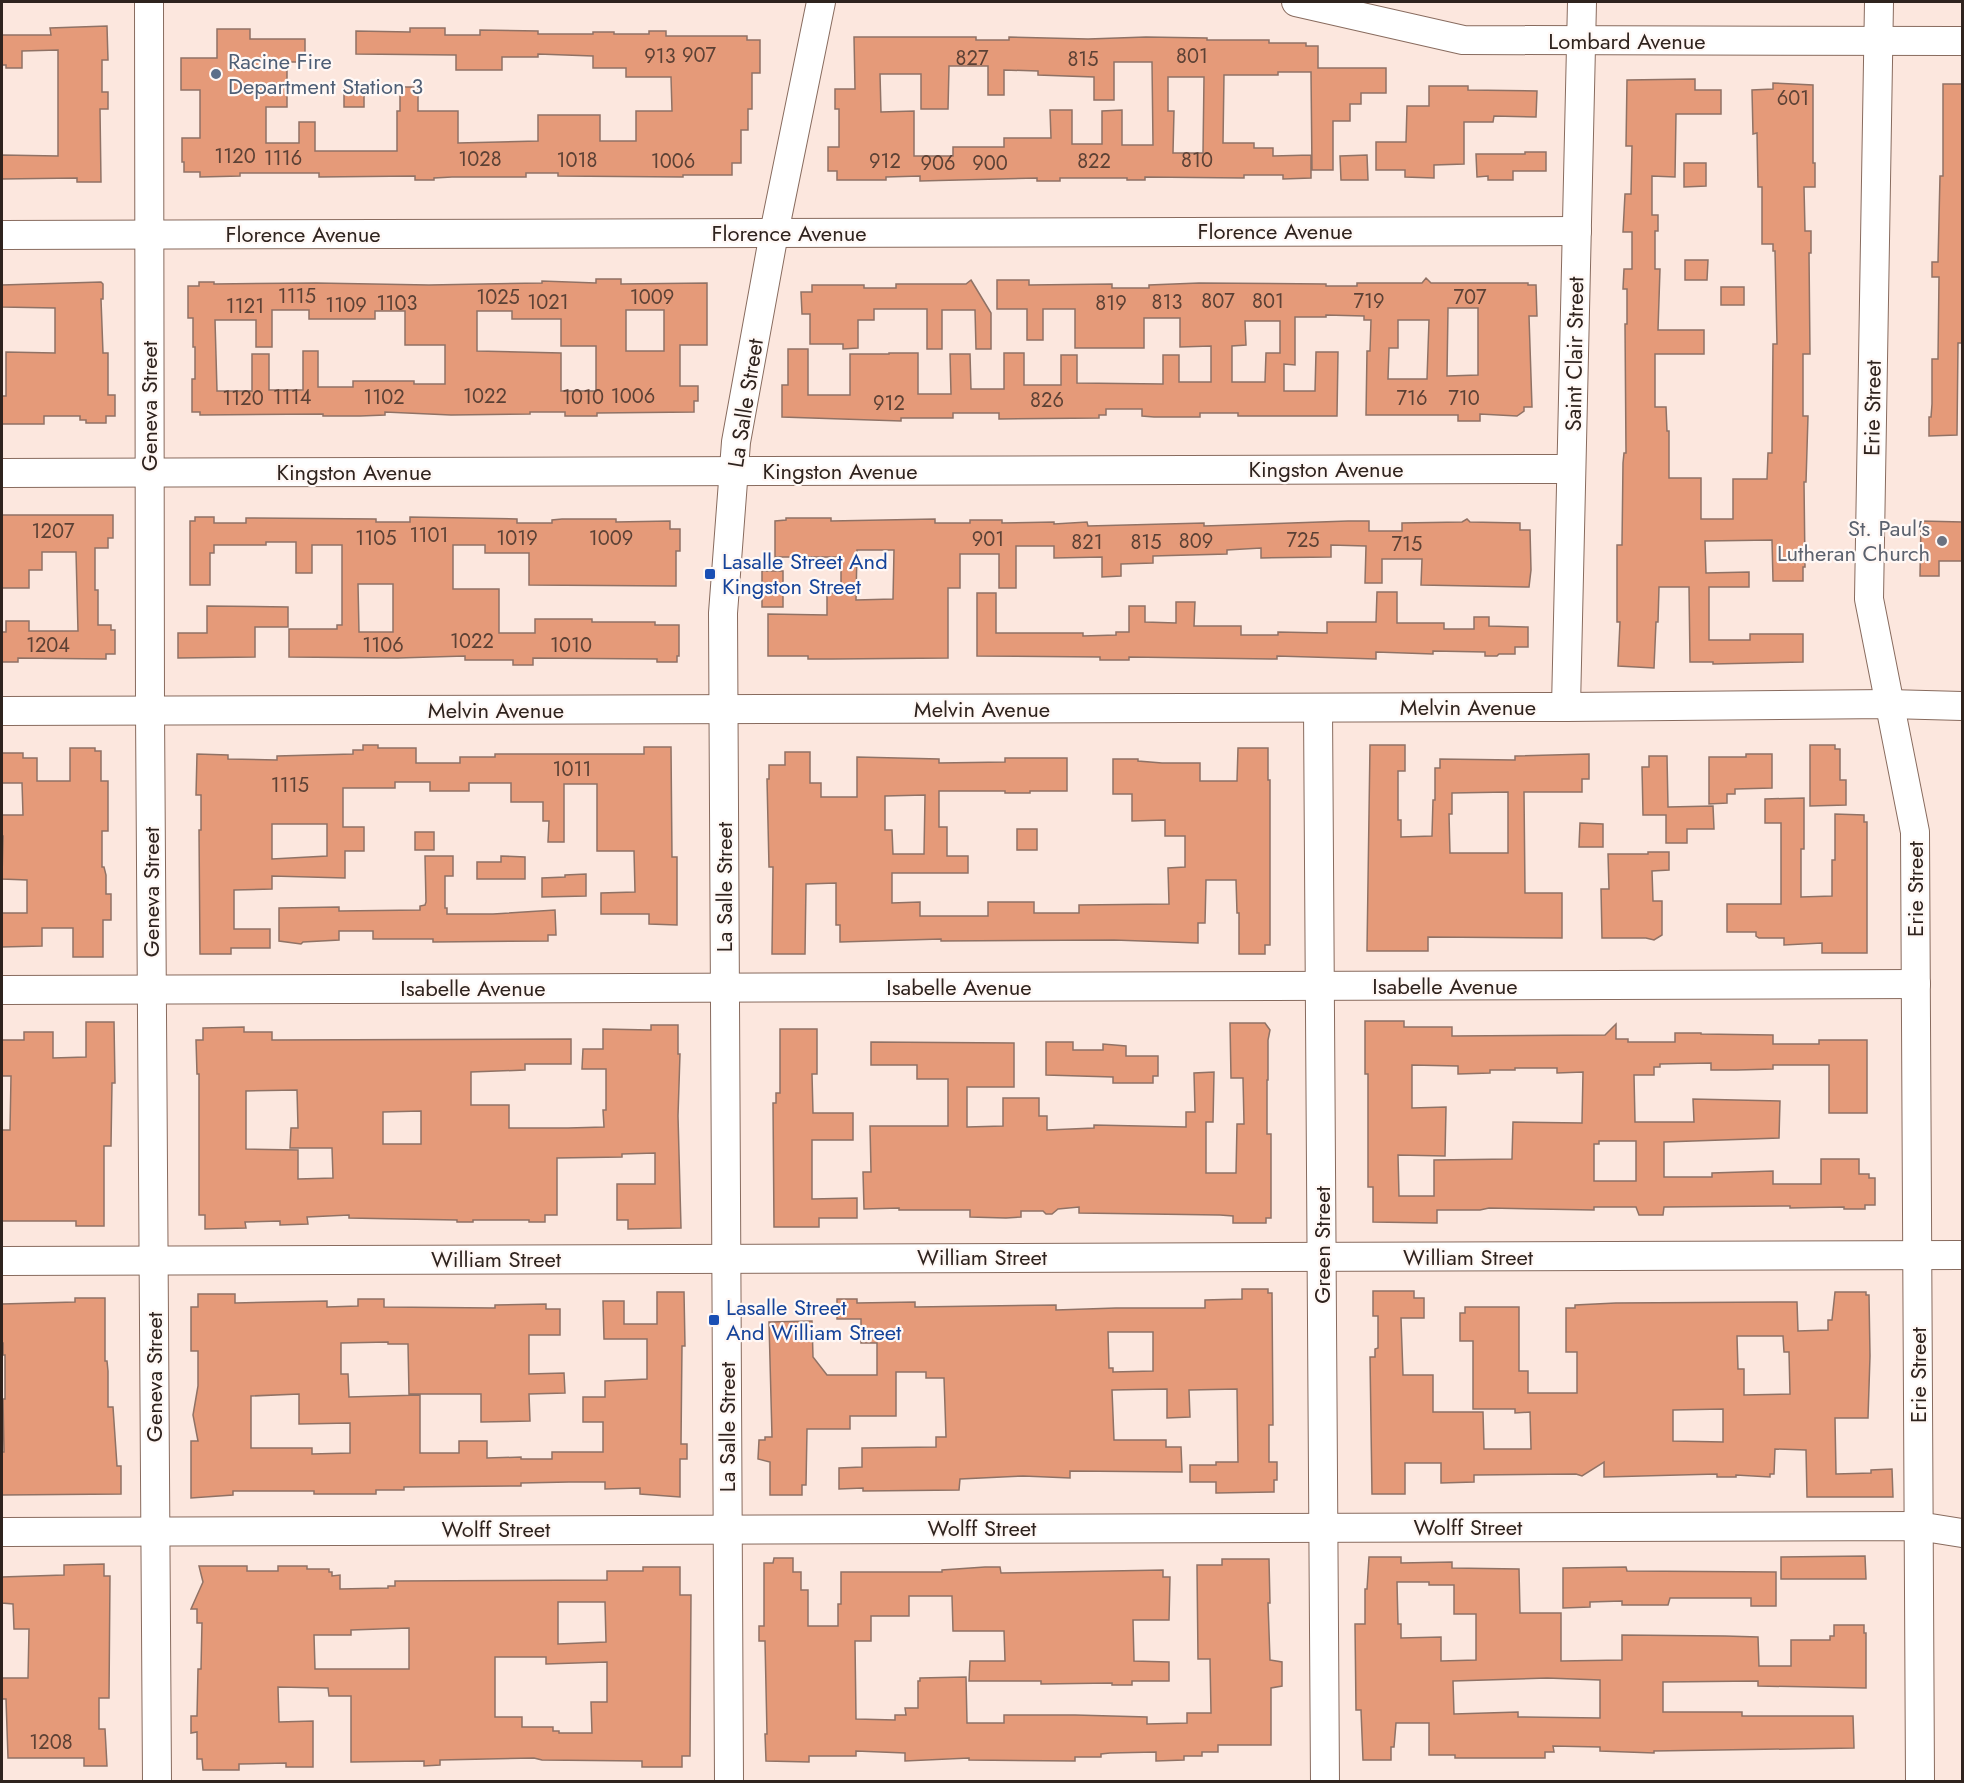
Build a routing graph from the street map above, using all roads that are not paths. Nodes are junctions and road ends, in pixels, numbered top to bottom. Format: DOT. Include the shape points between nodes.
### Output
graph roads {
  1 [pos="149,2"];
  2 [pos="821,2"];
  3 [pos="1296,2"];
  4 [pos="1582,2"];
  5 [pos="1879,2"];
  6 [pos="1879,40"];
  7 [pos="1581,41"];
  8 [pos="1962,41"];
  9 [pos="1576,231"];
  10 [pos="774,232"];
  11 [pos="149,234"];
  12 [pos="2,235"];
  13 [pos="1571,469"];
  14 [pos="733,471"];
  15 [pos="150,472"];
  16 [pos="2,473"];
  17 [pos="1889,705"];
  18 [pos="1962,706"];
  19 [pos="1566,707"];
  20 [pos="1318,708"];
  21 [pos="723,709"];
  22 [pos="150,710"];
  23 [pos="2,711"];
  24 [pos="1916,984"];
  25 [pos="1320,986"];
  26 [pos="724,987"];
  27 [pos="2,990"];
  28 [pos="152,990"];
  29 [pos="1917,1255"];
  30 [pos="1962,1256"];
  31 [pos="1322,1257"];
  32 [pos="726,1258"];
  33 [pos="153,1260"];
  34 [pos="2,1261"];
  35 [pos="1918,1526"];
  36 [pos="728,1528"];
  37 [pos="1323,1528"];
  38 [pos="155,1531"];
  39 [pos="2,1532"];
  40 [pos="1962,1533"];
  41 [pos="157,1782"];
  42 [pos="729,1782"];
  43 [pos="1325,1782"];
  44 [pos="1920,1782"];
  1 -- 11 [label="street, Geneva Street"];
  2 -- 10 [label="street, La Salle Street"];
  3 -- 7 [label="street, Lombard Avenue" via="1463,40"];
  4 -- 7 [label="street, Saint Clair Street"];
  5 -- 6 [label="street, Erie Street"];
  6 -- 7 [label="street, Lombard Avenue"];
  6 -- 8 [label="street, Lombard Avenue"];
  6 -- 17 [label="street, Erie Street" via="1869,599"];
  7 -- 9 [label="street, Saint Clair Street"];
  9 -- 10 [label="street, Florence Avenue"];
  9 -- 13 [label="street, Saint Clair Street"];
  10 -- 11 [label="street, Florence Avenue"];
  10 -- 14 [label="street, La Salle Street"];
  11 -- 12 [label="street, Florence Avenue"];
  11 -- 15 [label="street, Geneva Street"];
  13 -- 14 [label="street, Kingston Avenue"];
  13 -- 19 [label="street, Saint Clair Street"];
  14 -- 15 [label="street, Kingston Avenue"];
  14 -- 21 [label="street, La Salle Street" via="723,613"];
  15 -- 16 [label="street, Kingston Avenue"];
  15 -- 22 [label="street, Geneva Street"];
  17 -- 18 [label="street, Melvin Avenue"];
  17 -- 19 [label="street, Melvin Avenue"];
  17 -- 24 [label="street, Erie Street" via="1915,832"];
  19 -- 20 [label="street, Melvin Avenue"];
  20 -- 21 [label="street, Melvin Avenue"];
  20 -- 25 [label="street, Green Street"];
  21 -- 22 [label="street, Melvin Avenue"];
  21 -- 26 [label="street, La Salle Street"];
  22 -- 23 [label="street, Melvin Avenue"];
  22 -- 28 [label="street, Geneva Street"];
  24 -- 25 [label="street, Isabelle Avenue"];
  24 -- 29 [label="street, Erie Street"];
  25 -- 26 [label="street, Isabelle Avenue"];
  25 -- 31 [label="street, Green Street"];
  26 -- 28 [label="street, Isabelle Avenue"];
  26 -- 32 [label="street, La Salle Street"];
  27 -- 28 [label="street, Isabelle Avenue"];
  28 -- 33 [label="street, Geneva Street"];
  29 -- 30 [label="street, William Street"];
  29 -- 31 [label="street, William Street"];
  29 -- 35 [label="street, Erie Street"];
  31 -- 32 [label="street, William Street"];
  31 -- 37 [label="street, Green Street"];
  32 -- 33 [label="street, William Street"];
  32 -- 36 [label="street, La Salle Street"];
  33 -- 34 [label="street, William Street"];
  33 -- 38 [label="street, Geneva Street"];
  35 -- 37 [label="street, Wolff Street"];
  35 -- 40 [label="street, Wolff Street"];
  35 -- 44 [label="street, Erie Street"];
  36 -- 37 [label="street, Wolff Street"];
  36 -- 38 [label="street, Wolff Street"];
  36 -- 42 [label="street, La Salle Street"];
  37 -- 43 [label="street, Green Street"];
  38 -- 39 [label="street, Wolff Street"];
  38 -- 41 [label="street, Geneva Street"];
}
